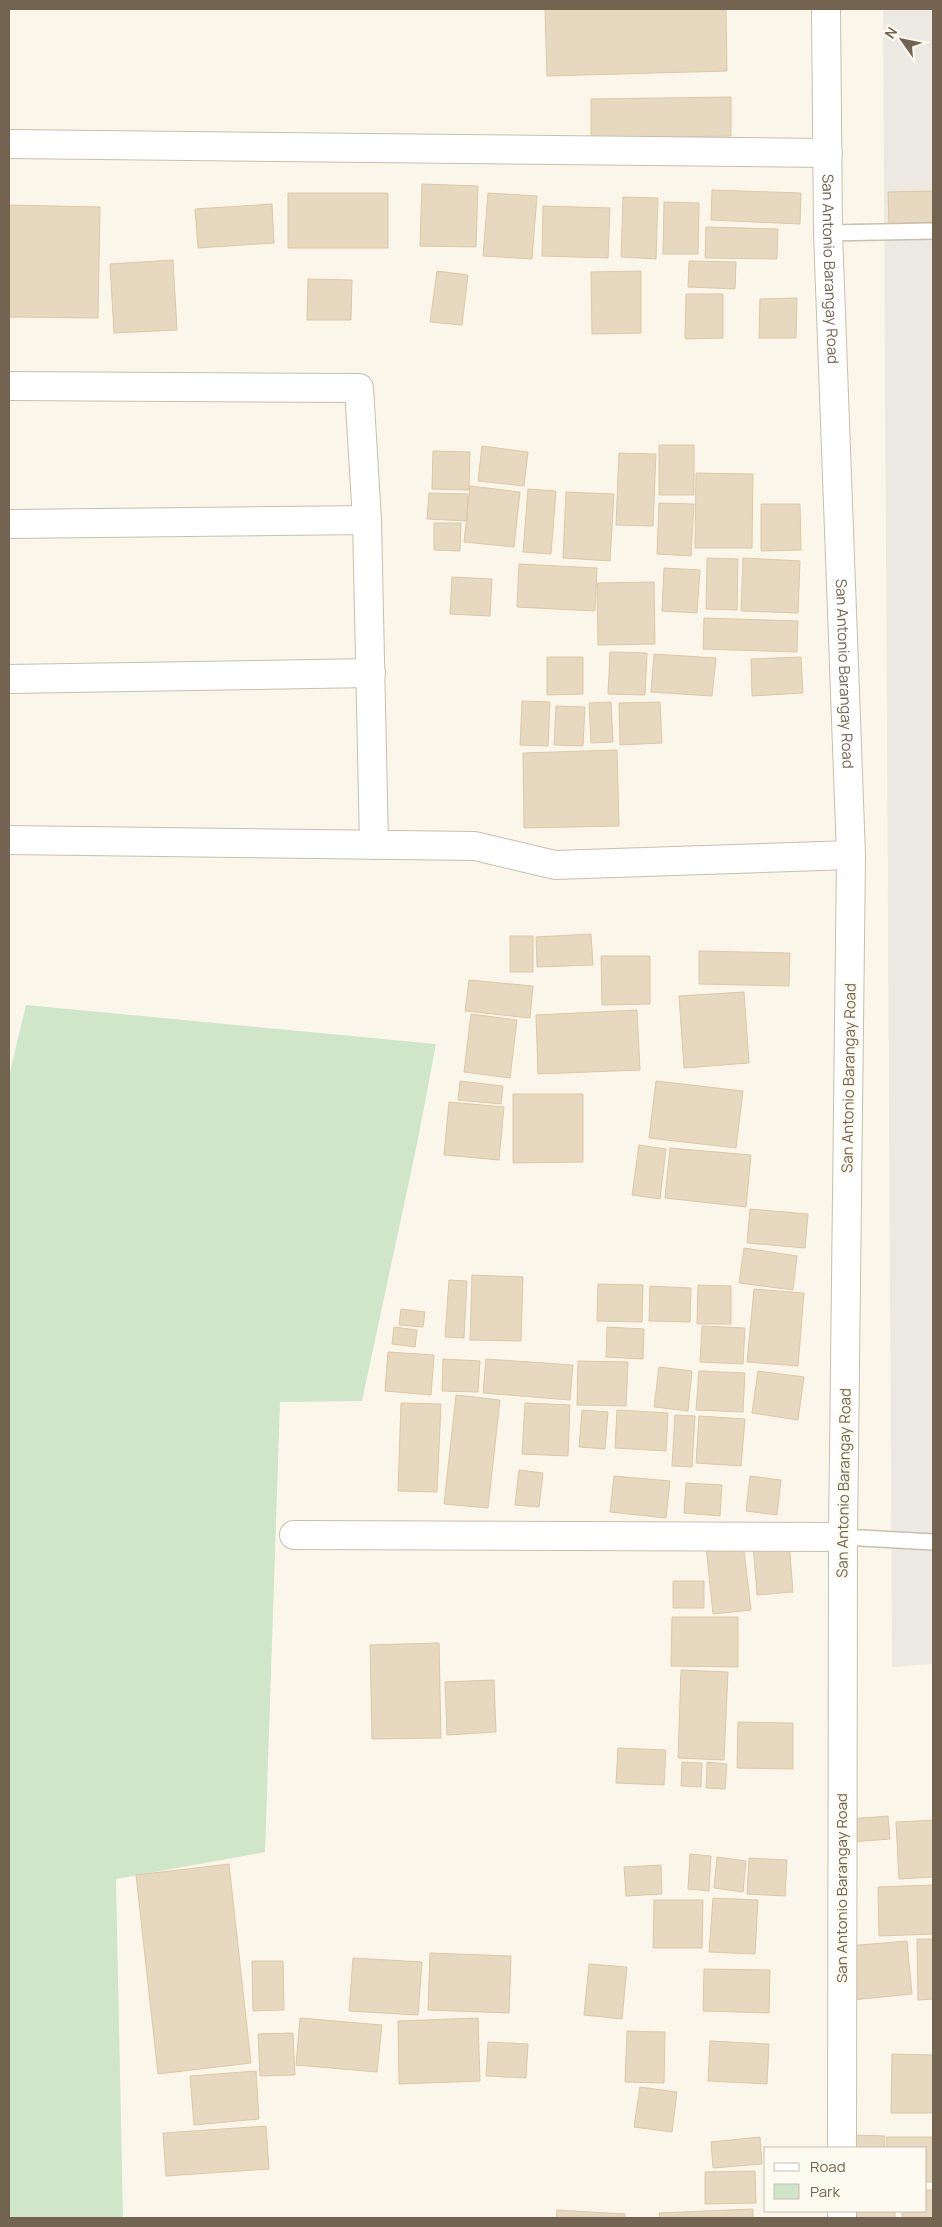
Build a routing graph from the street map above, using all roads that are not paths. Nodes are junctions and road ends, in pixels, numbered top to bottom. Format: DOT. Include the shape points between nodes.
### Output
graph roads {
  1 [pos="826,9"];
  2 [pos="9,144"];
  3 [pos="828,153"];
  4 [pos="933,231"];
  5 [pos="828,233"];
  6 [pos="9,386"];
  7 [pos="366,520"];
  8 [pos="9,524"];
  9 [pos="371,673"];
  10 [pos="9,678"];
  11 [pos="9,840"];
  12 [pos="374,844"];
  13 [pos="851,855"];
  14 [pos="294,1535"];
  15 [pos="843,1537"];
  16 [pos="933,1542"];
  17 [pos="842,2147"];
  1 -- 3 [label="street, San Antonio Barangay Road"];
  2 -- 3 [label="street"];
  3 -- 5 [label="street, San Antonio Barangay Road"];
  4 -- 5 [label="lane"];
  5 -- 13 [label="street, San Antonio Barangay Road"];
  6 -- 7 [label="street" via="359,388"];
  7 -- 8 [label="street"];
  7 -- 9 [label="street"];
  9 -- 10 [label="street"];
  9 -- 12 [label="street"];
  11 -- 12 [label="street"];
  12 -- 13 [label="street" via="475,846 555,865"];
  13 -- 15 [label="street, San Antonio Barangay Road"];
  14 -- 15 [label="street"];
  15 -- 16 [label="lane"];
  15 -- 17 [label="street, San Antonio Barangay Road"];
}
